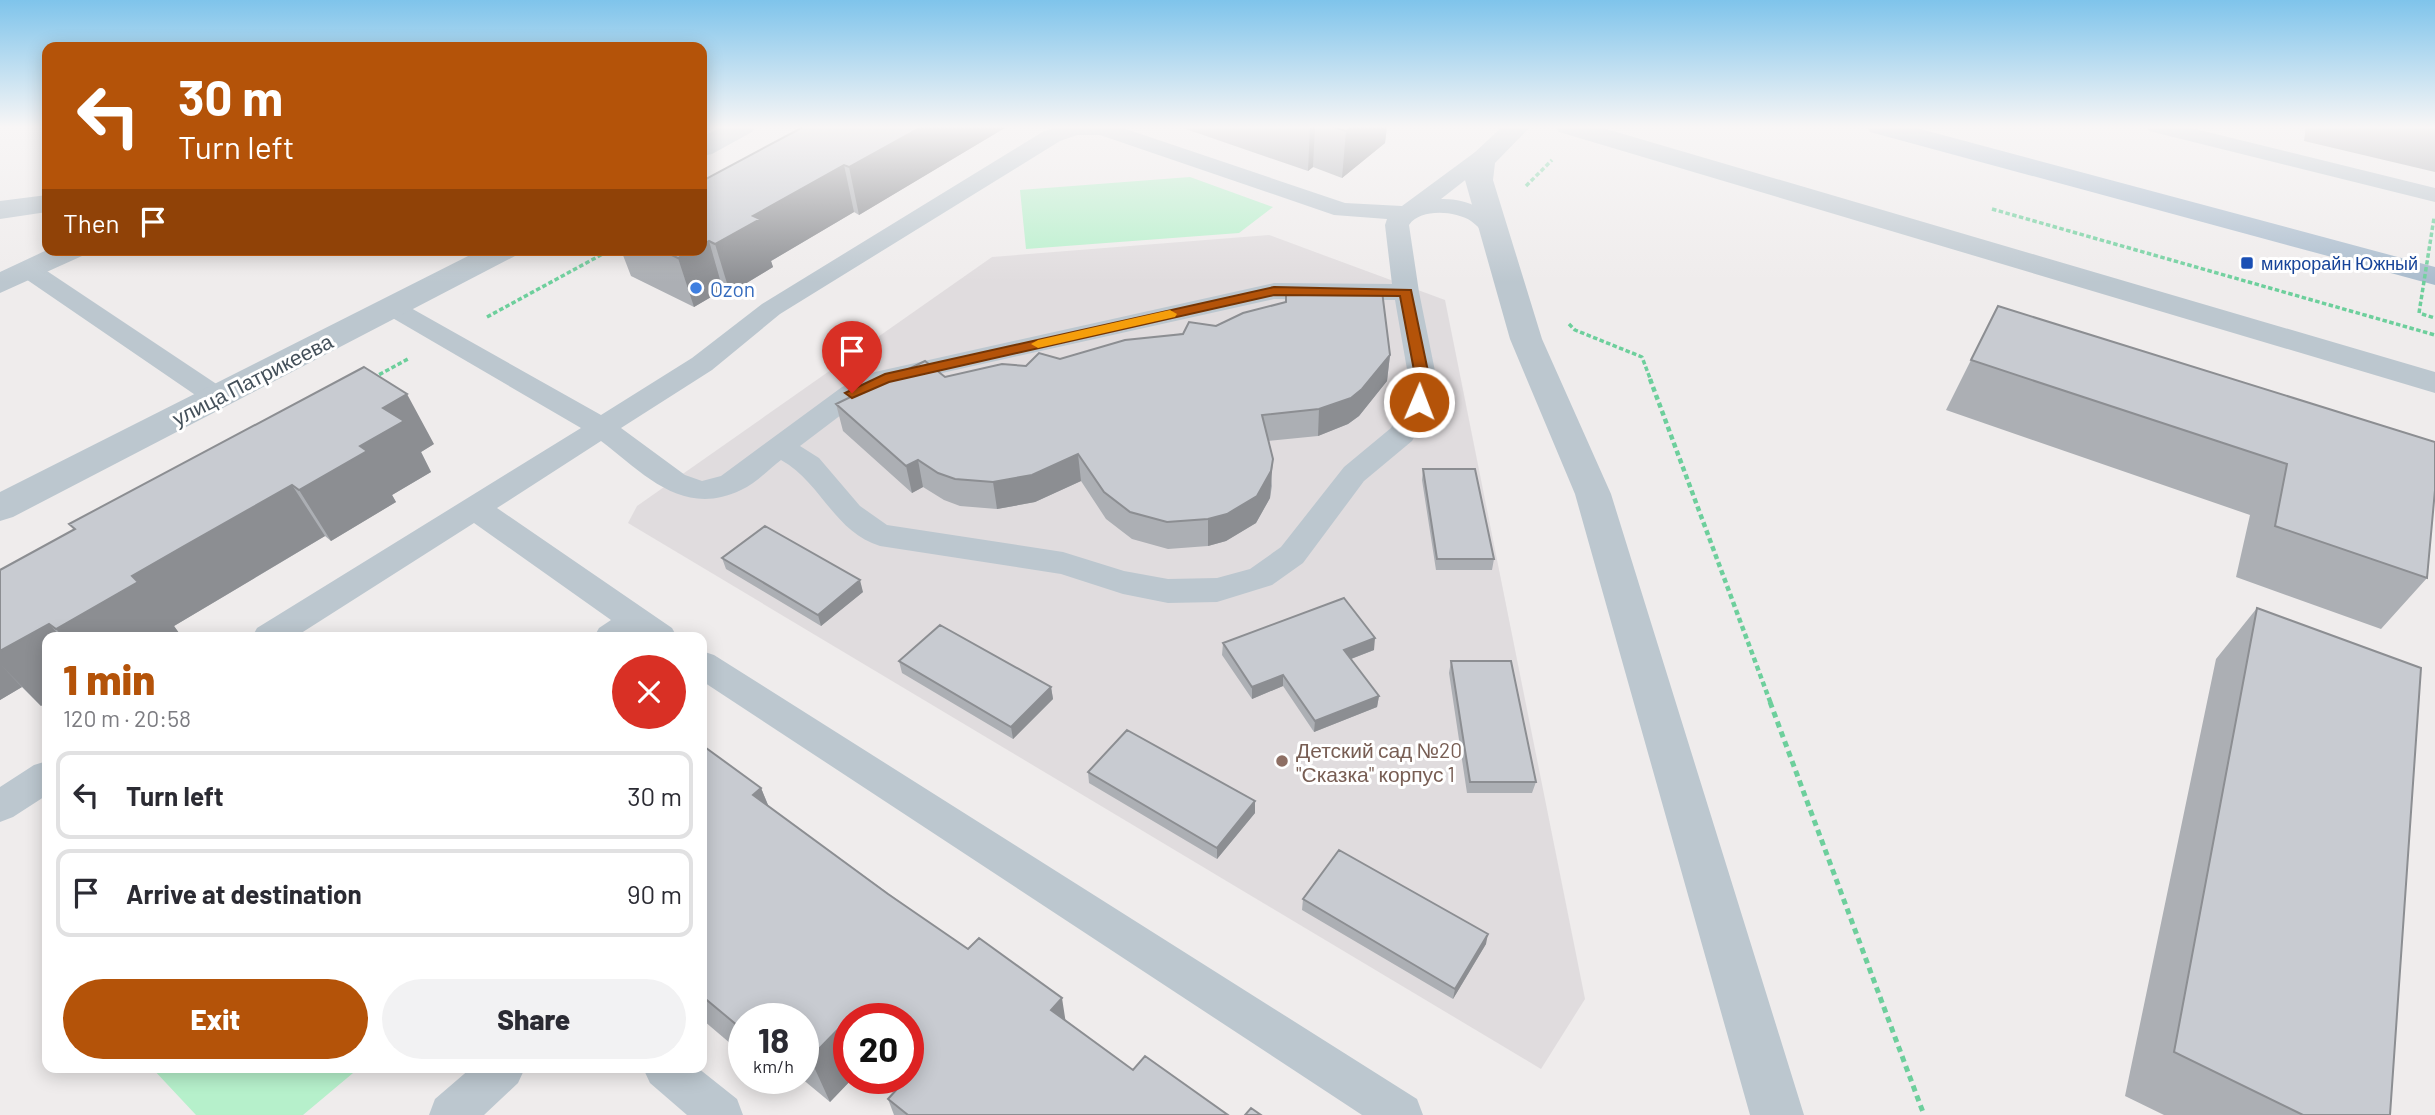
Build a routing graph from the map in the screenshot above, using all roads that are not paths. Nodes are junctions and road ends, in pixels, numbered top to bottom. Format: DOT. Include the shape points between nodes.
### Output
graph roads {
  1 [pos="986,178"];
  2 [pos="1248,178"];
  3 [pos="1452,178"];
  4 [pos="1479,178"];
  5 [pos="1744,178"];
  6 [pos="2072,178"];
  7 [pos="2147,178"];
  8 [pos="2367,178"];
  9 [pos="2435,195"];
  10 [pos="42,205"];
  11 [pos="0,210"];
  12 [pos="1405,213"];
  13 [pos="1495,232"];
  14 [pos="2435,254"];
  15 [pos="58,256"];
  16 [pos="493,256"];
  17 [pos="29,270"];
  18 [pos="2435,276"];
  19 [pos="0,284"];
  20 [pos="1406,292"];
  21 [pos="393,308"];
  22 [pos="2435,383"];
  23 [pos="217,397"];
  24 [pos="601,427"];
  25 [pos="780,448"];
  26 [pos="0,508"];
  27 [pos="475,508"];
  28 [pos="635,631"];
  29 [pos="277,632"];
  30 [pos="707,667"];
  31 [pos="42,779"];
  32 [pos="0,806"];
  33 [pos="497,1073"];
  34 [pos="669,1073"];
  35 [pos="700,1109"];
  36 [pos="451,1115"];
  37 [pos="1401,1115"];
  38 [pos="1777,1115"];
  1 -- 24 [label="lane" via="771,309 702,364"];
  2 -- 12 [label="lane" via="1342,210"];
  3 -- 12 [label="lane"];
  4 -- 13 [label="street"];
  5 -- 22 [label="street"];
  6 -- 18 [label="main road"];
  7 -- 14 [label="main road"];
  8 -- 9 [label="lane"];
  10 -- 11 [label="street"];
  12 -- 13 [label="lane" via="1436,206 1457,208 1479,216"];
  12 -- 20 [label="lane" via="1397,225"];
  13 -- 38 [label="street" via="1527,339 1593,494"];
  15 -- 17 [label="street"];
  16 -- 21 [label="street, улица Патрикеева"];
  17 -- 19 [label="street"];
  17 -- 23 [label="lane"];
  20 -- 25 [label="lane" via="1274,291 885,378 852,393"];
  20 -- 25 [label="lane" via="1423,391 1402,434 1354,474 1292,555 1261,577 1217,590 1168,591 1063,563 880,535 853,518 808,464"];
  21 -- 23 [label="street, улица Патрикеева"];
  21 -- 24 [label="lane"];
  23 -- 26 [label="street, улица Патрикеева"];
  24 -- 25 [label="lane" via="674,482 701,491 731,484"];
  24 -- 27 [label="lane"];
  27 -- 28 [label="lane"];
  27 -- 29 [label="lane"];
  30 -- 37 [label="lane"];
  31 -- 32 [label="lane"];
  33 -- 36 [label="lane"];
  34 -- 35 [label="lane"];
}
